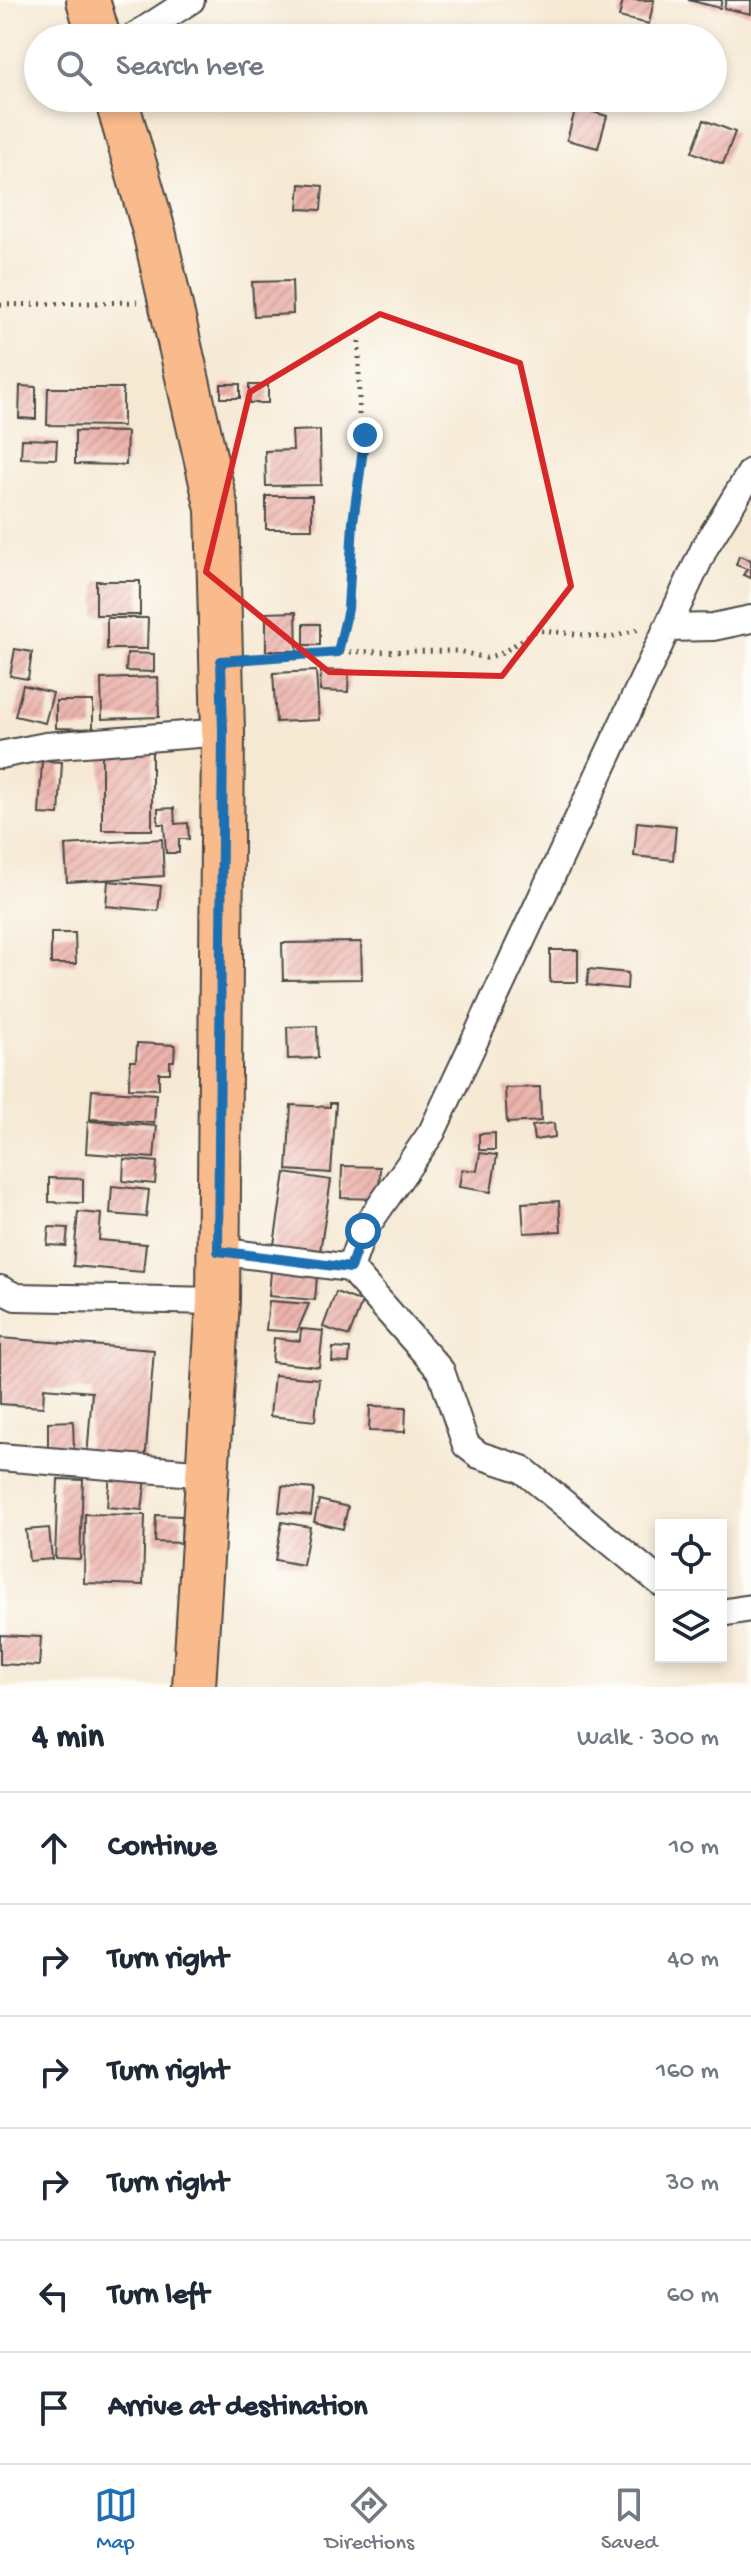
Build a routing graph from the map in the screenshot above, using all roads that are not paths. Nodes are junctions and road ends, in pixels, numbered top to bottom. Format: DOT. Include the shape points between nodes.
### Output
graph roads {
  1 [pos="88,0"];
  2 [pos="191,0"];
  3 [pos="95,24"];
  4 [pos="154,24"];
  5 [pos="120,112"];
  6 [pos="751,472"];
  7 [pos="751,619"];
  8 [pos="667,628"];
  9 [pos="223,732"];
  10 [pos="0,755"];
  11 [pos="218,1251"];
  12 [pos="350,1268"];
  13 [pos="0,1289"];
  14 [pos="218,1301"];
  15 [pos="0,1457"];
  16 [pos="207,1474"];
  17 [pos="655,1578"];
  18 [pos="751,1608"];
  19 [pos="727,1612"];
  20 [pos="194,1687"];
  1 -- 3 [label="main road"];
  2 -- 4 [label="street"];
  5 -- 9 [label="main road" via="154,231 217,509"];
  6 -- 8 [label="street" via="705,547"];
  7 -- 8 [label="street"];
  8 -- 12 [label="street" via="432,1132 363,1231"];
  9 -- 10 [label="street" via="46,746"];
  9 -- 11 [label="main road"];
  11 -- 12 [label="street"];
  11 -- 14 [label="main road"];
  12 -- 17 [label="street" via="441,1371 466,1445 479,1455 522,1469"];
  13 -- 14 [label="street" via="16,1297"];
  14 -- 16 [label="main road"];
  15 -- 16 [label="street"];
  16 -- 20 [label="main road"];
  18 -- 19 [label="street"];
}
